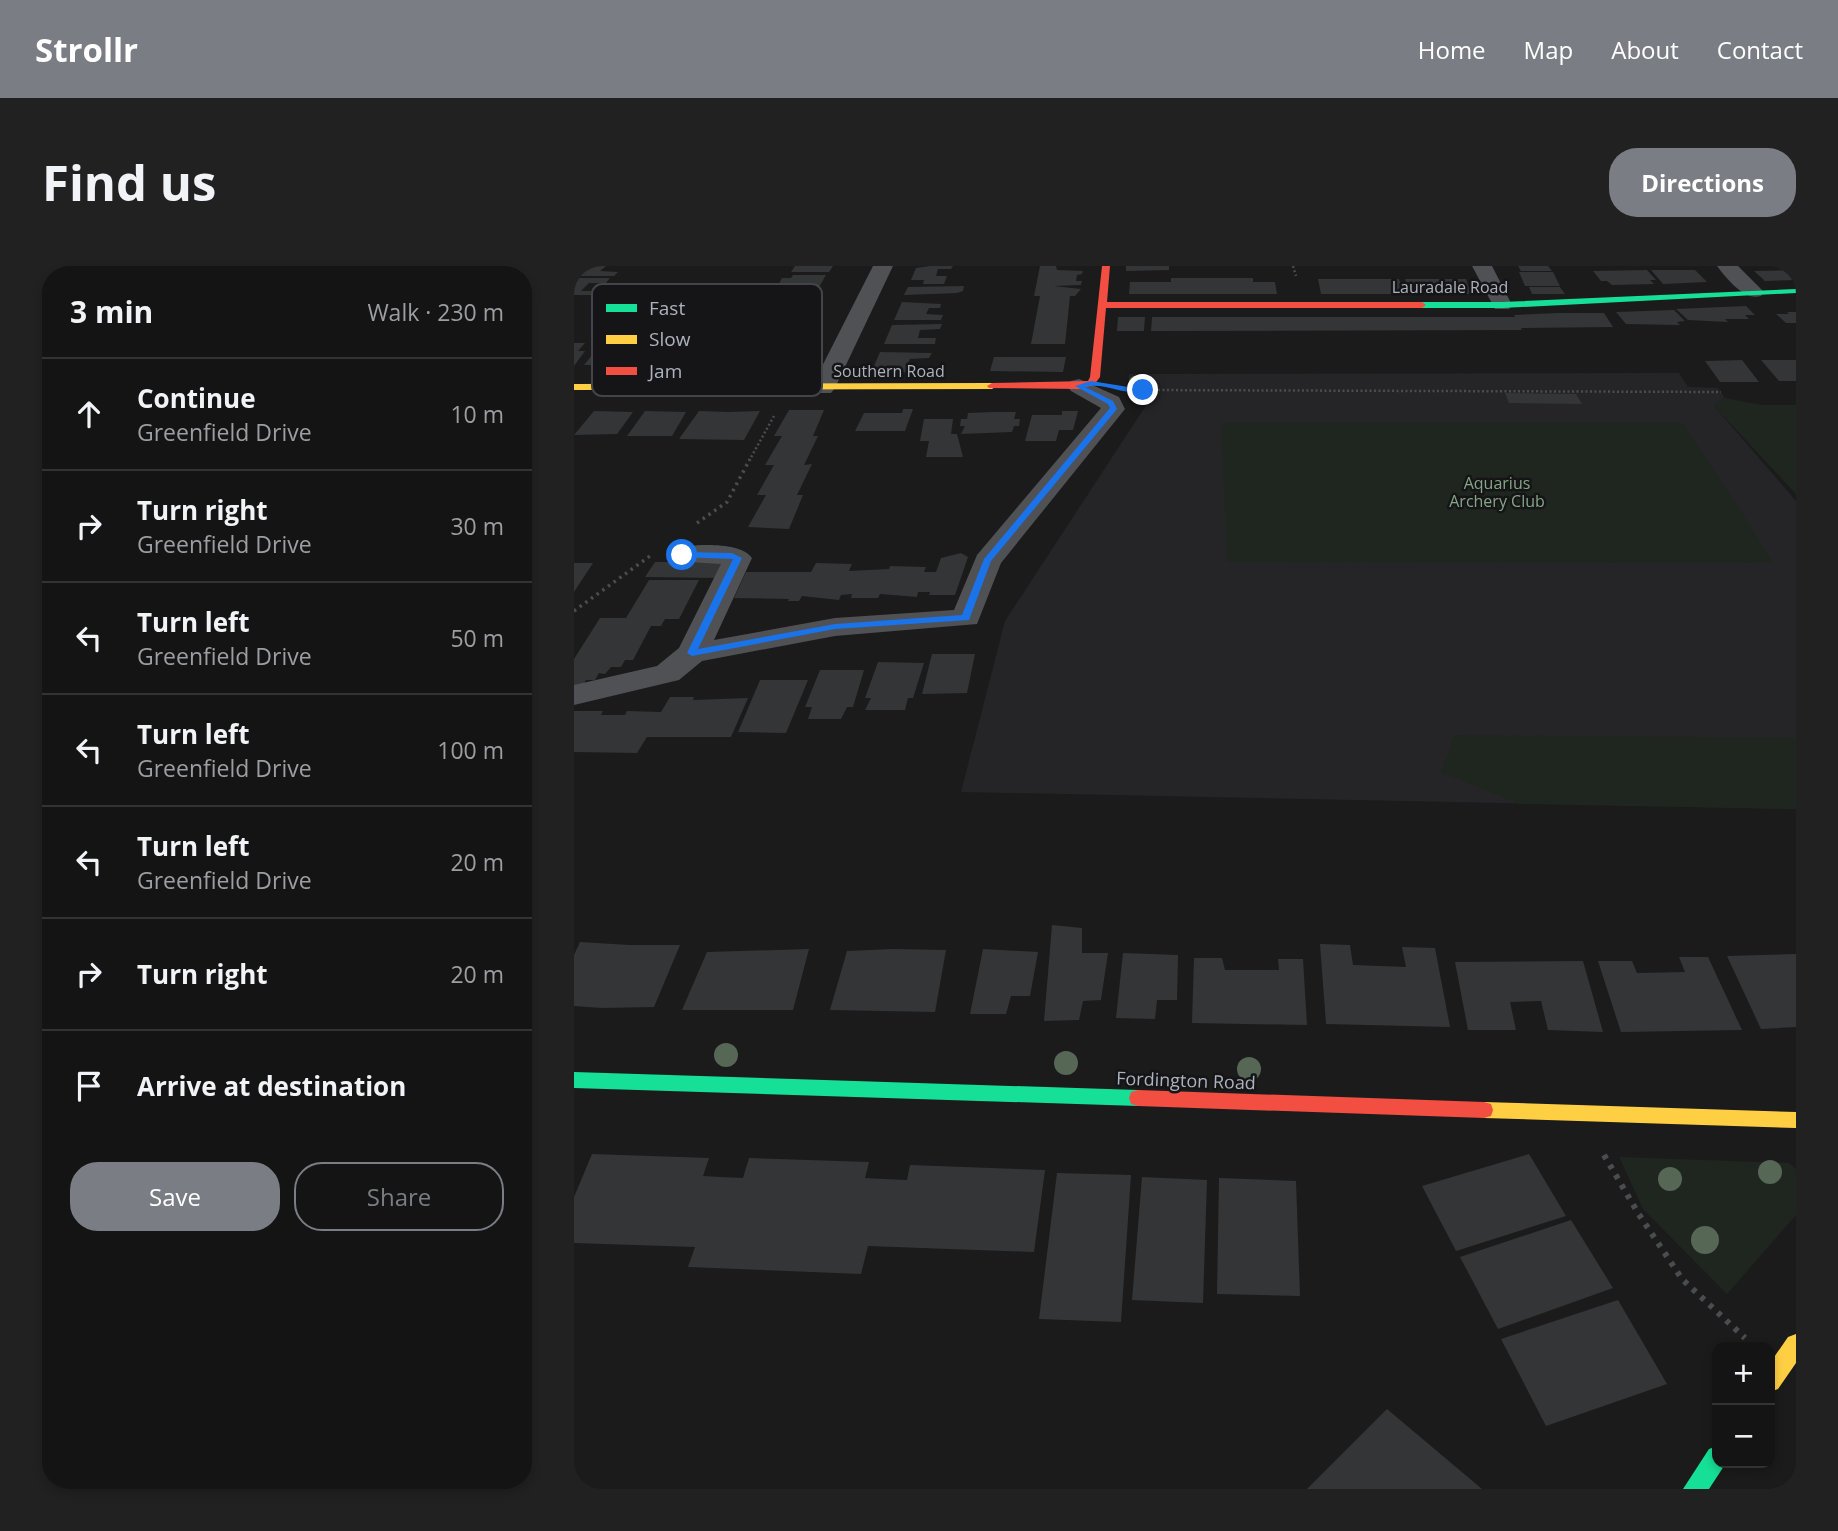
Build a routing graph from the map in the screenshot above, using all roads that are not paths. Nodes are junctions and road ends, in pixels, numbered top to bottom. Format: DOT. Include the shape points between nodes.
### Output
graph roads {
  1 [pos="883,266"];
  2 [pos="1106,266"];
  3 [pos="1482,266"];
  4 [pos="1727,266"];
  5 [pos="1796,291"];
  6 [pos="1754,292"];
  7 [pos="1103,305"];
  8 [pos="1502,305"];
  9 [pos="1085,384"];
  10 [pos="574,387"];
  11 [pos="592,387"];
  12 [pos="823,388"];
  13 [pos="682,555"];
  14 [pos="692,653"];
  15 [pos="574,695"];
  16 [pos="574,1080"];
  17 [pos="1796,1120"];
  18 [pos="1796,1345"];
  19 [pos="1775,1374"];
  20 [pos="1712,1464"];
  21 [pos="1695,1489"];
  1 -- 12 [label="street"];
  2 -- 7 [label="street"];
  3 -- 8 [label="street"];
  4 -- 6 [label="street"];
  5 -- 6 [label="street, Lauradale Road"];
  6 -- 8 [label="street, Lauradale Road"];
  7 -- 8 [label="street, Lauradale Road"];
  7 -- 9 [label="street" via="1097,368"];
  9 -- 12 [label="street, Southern Road"];
  9 -- 14 [label="street" via="1111,402 1113,409 987,561 966,618 835,627"];
  10 -- 11 [label="street, Southern Road"];
  13 -- 14 [label="street" via="738,558"];
  14 -- 15 [label="street" via="668,673"];
  16 -- 17 [label="street, Fordington Road"];
  18 -- 19 [label="street"];
  20 -- 21 [label="street"];
}
